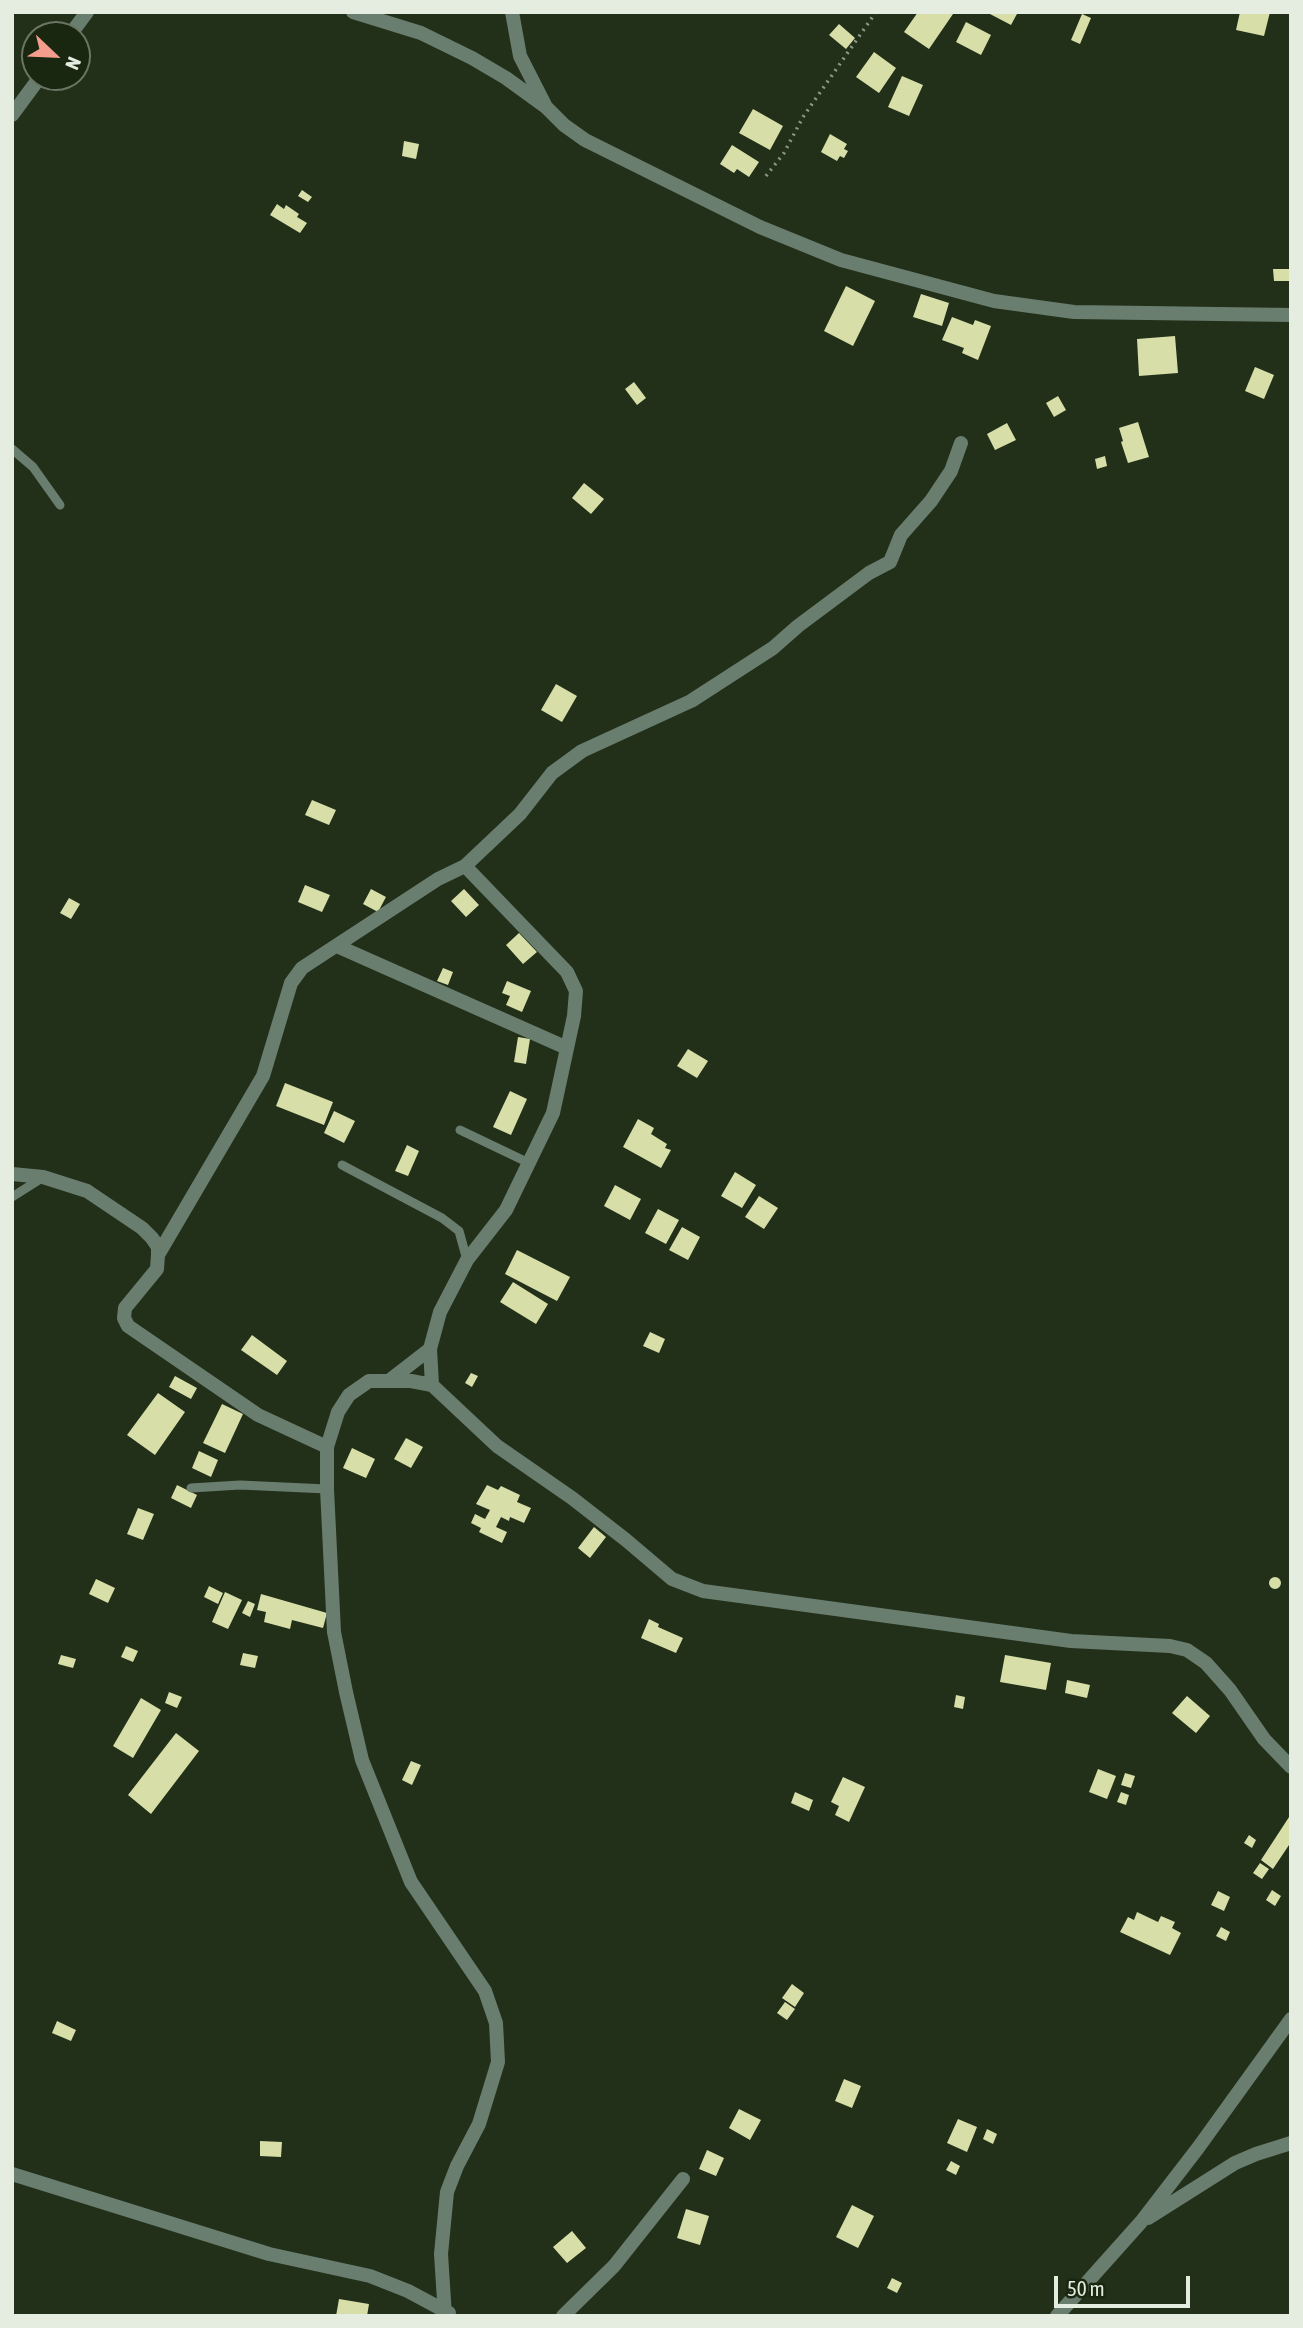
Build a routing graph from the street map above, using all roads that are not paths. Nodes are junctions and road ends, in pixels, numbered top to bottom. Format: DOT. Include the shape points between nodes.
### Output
graph roads {
  1 [pos="353,12"];
  2 [pos="512,12"];
  3 [pos="30,91"];
  4 [pos="546,107"];
  5 [pos="12,115"];
  6 [pos="1291,315"];
  7 [pos="961,443"];
  8 [pos="12,449"];
  9 [pos="60,505"];
  10 [pos="465,866"];
  11 [pos="337,946"];
  12 [pos="567,1048"];
  13 [pos="460,1130"];
  14 [pos="529,1163"];
  15 [pos="342,1165"];
  16 [pos="12,1174"];
  17 [pos="43,1177"];
  18 [pos="12,1197"];
  19 [pos="158,1255"];
  20 [pos="467,1260"];
  21 [pos="430,1349"];
  22 [pos="390,1380"];
  23 [pos="432,1385"];
  24 [pos="327,1447"];
  25 [pos="191,1488"];
  26 [pos="327,1489"];
  27 [pos="1291,1767"];
  28 [pos="1291,2019"];
  29 [pos="1291,2143"];
  30 [pos="12,2174"];
  31 [pos="683,2179"];
  32 [pos="1141,2222"];
  33 [pos="448,2314"];
  34 [pos="563,2316"];
  35 [pos="1057,2316"];
  1 -- 4 [label="street" via="421,33 496,71"];
  2 -- 4 [label="street" via="520,57"];
  3 -- 5 [label="street"];
  4 -- 6 [label="street" via="585,140 760,227 842,260 994,301 1074,312"];
  7 -- 10 [label="street" via="951,471 901,535 890,562 869,573 773,648 691,701 582,751 552,773 520,814"];
  8 -- 9 [label="lane" via="33,467"];
  10 -- 11 [label="street"];
  10 -- 12 [label="street" via="567,972 576,991"];
  11 -- 12 [label="street"];
  11 -- 19 [label="street" via="302,968 291,983 263,1076"];
  12 -- 14 [label="street" via="553,1113"];
  13 -- 14 [label="lane"];
  14 -- 20 [label="street" via="506,1210"];
  15 -- 20 [label="lane" via="459,1231"];
  16 -- 17 [label="street"];
  17 -- 18 [label="lane"];
  17 -- 19 [label="street" via="86,1191 131,1220 152,1238"];
  19 -- 24 [label="street" via="156,1269 125,1308 128,1326 258,1415"];
  20 -- 21 [label="street" via="440,1312"];
  21 -- 22 [label="street"];
  21 -- 23 [label="street"];
  22 -- 23 [label="street"];
  22 -- 24 [label="street" via="369,1381 349,1395 338,1412"];
  23 -- 27 [label="street" via="497,1446 572,1498 671,1579 703,1591 741,1597 1071,1641 1187,1650 1222,1681"];
  24 -- 26 [label="street"];
  25 -- 26 [label="lane"];
  26 -- 33 [label="street" via="334,1633 362,1760 411,1882 485,1991 496,2023 498,2062 479,2124 447,2192 441,2254"];
  28 -- 32 [label="street"];
  29 -- 32 [label="street" via="1235,2163"];
  30 -- 33 [label="street" via="269,2254 370,2276"];
  31 -- 34 [label="street" via="614,2266"];
  32 -- 35 [label="street"];
}
